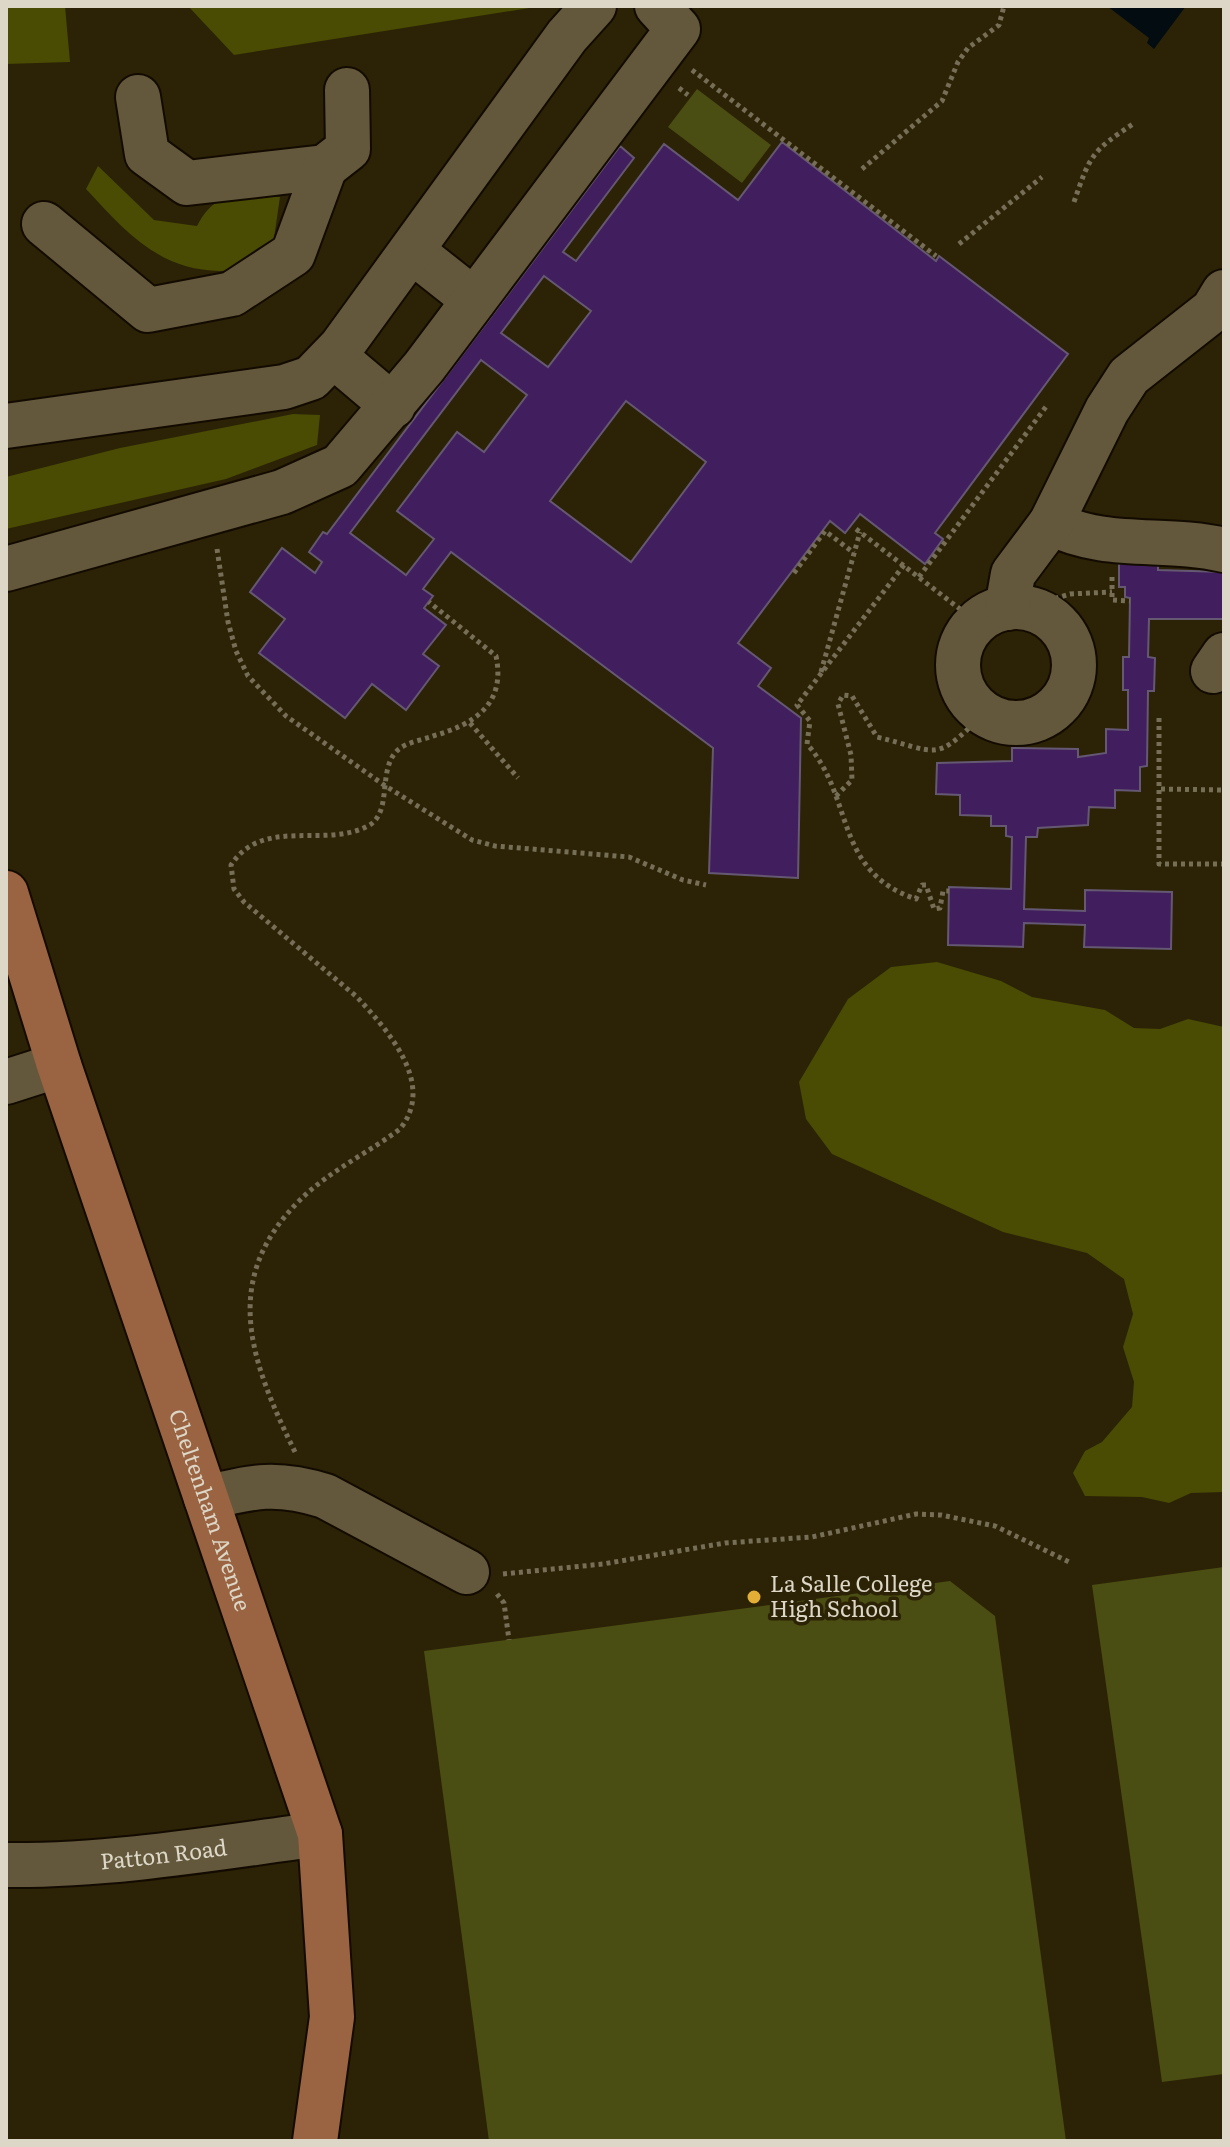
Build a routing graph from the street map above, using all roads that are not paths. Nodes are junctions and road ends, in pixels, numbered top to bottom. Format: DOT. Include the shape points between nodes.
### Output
graph roads {
  1 [pos="594,6"];
  2 [pos="667,17"];
  3 [pos="347,90"];
  4 [pos="138,97"];
  5 [pos="325,167"];
  6 [pos="44,224"];
  7 [pos="412,251"];
  8 [pos="474,300"];
  9 [pos="1218,301"];
  10 [pos="334,356"];
  11 [pos="393,406"];
  12 [pos="6,426"];
  13 [pos="1051,523"];
  14 [pos="1224,550"];
  15 [pos="6,569"];
  16 [pos="1006,613"];
  17 [pos="6,893"];
  18 [pos="59,1065"];
  19 [pos="6,1082"];
  20 [pos="206,1498"];
  21 [pos="467,1572"];
  22 [pos="320,1834"];
  23 [pos="6,1865"];
  24 [pos="315,2141"];
  1 -- 7 [label="street"];
  2 -- 8 [label="street"];
  3 -- 5 [label="street" via="348,149"];
  4 -- 5 [label="street" via="147,154 187,183"];
  5 -- 6 [label="street" via="293,254 232,294 148,310"];
  7 -- 8 [label="street"];
  7 -- 10 [label="street"];
  8 -- 11 [label="street"];
  9 -- 13 [label="street" via="1129,376"];
  10 -- 11 [label="street"];
  10 -- 12 [label="street" via="311,378 284,387"];
  11 -- 15 [label="street" via="352,455 325,476"];
  13 -- 14 [label="street" via="1092,539"];
  13 -- 16 [label="street" via="1013,574"];
  16 -- 16 [label="street" via="1056,623 1073,653 1069,690 1057,707 1031,721 1002,722 983,714 960,683 957,662 962,643"];
  17 -- 18 [label="main road, Cheltenham Avenue"];
  18 -- 19 [label="street"];
  18 -- 20 [label="main road, Cheltenham Avenue"];
  20 -- 21 [label="street" via="282,1485 325,1496"];
  20 -- 22 [label="main road, Cheltenham Avenue"];
  22 -- 23 [label="street, Patton Road" via="168,1854"];
  22 -- 24 [label="main road, Cheltenham Avenue" via="332,2017"];
}
